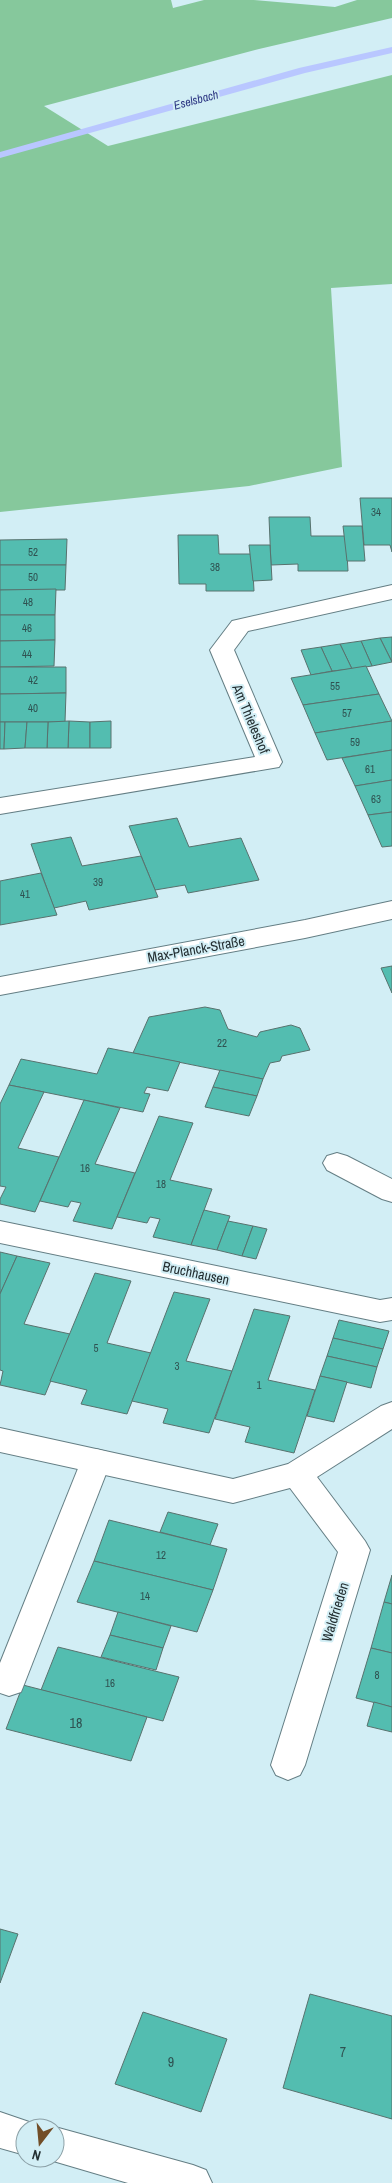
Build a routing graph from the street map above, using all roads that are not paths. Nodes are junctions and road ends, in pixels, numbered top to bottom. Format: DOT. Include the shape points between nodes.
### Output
graph roads {
  1 [pos="392,592"];
  2 [pos="0,806"];
  3 [pos="392,910"];
  4 [pos="0,986"];
  5 [pos="338,1163"];
  6 [pos="392,1192"];
  7 [pos="0,1232"];
  8 [pos="392,1309"];
  9 [pos="392,1414"];
  10 [pos="0,1440"];
  11 [pos="96,1461"];
  12 [pos="297,1474"];
  13 [pos="9,1682"];
  14 [pos="288,1765"];
  15 [pos="0,2130"];
  16 [pos="15,2134"];
  17 [pos="65,2148"];
  18 [pos="193,2183"];
  1 -- 2 [label="street, Am Thieleshof" via="240,626 222,650 270,762"];
  3 -- 4 [label="street, Max-Planck-Straße"];
  5 -- 6 [label="street"];
  7 -- 8 [label="street, Bruchhausen" via="380,1311"];
  9 -- 12 [label="street"];
  10 -- 11 [label="street"];
  11 -- 12 [label="street" via="233,1491"];
  11 -- 13 [label="street"];
  12 -- 14 [label="street, Waldfrieden" via="354,1550"];
  15 -- 16 [label="street"];
  17 -- 18 [label="street"];
}
